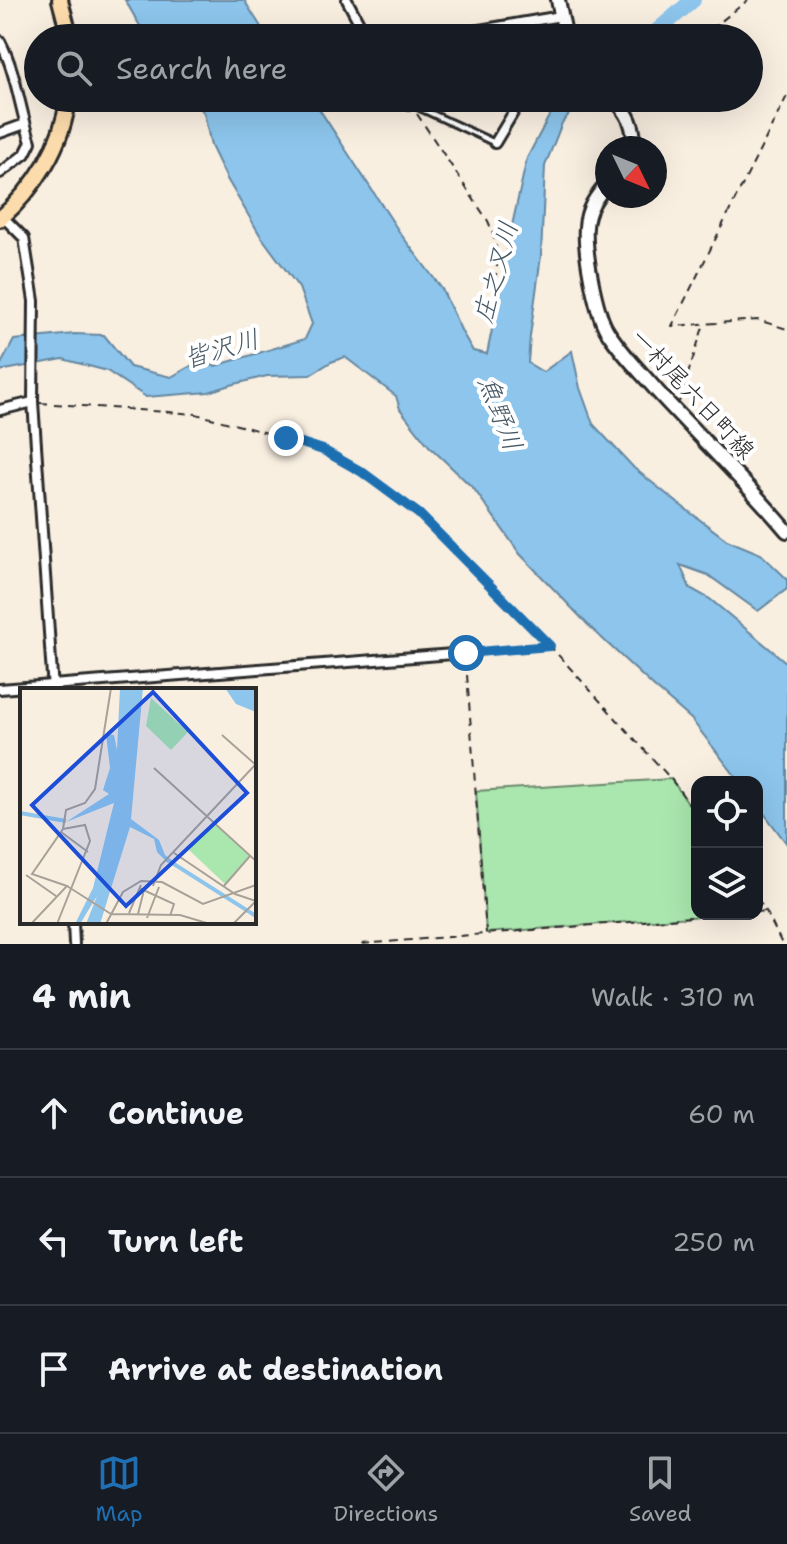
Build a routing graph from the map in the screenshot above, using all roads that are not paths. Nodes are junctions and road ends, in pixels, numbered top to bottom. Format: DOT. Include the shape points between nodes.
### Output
graph roads {
  1 [pos="60,0"];
  2 [pos="347,0"];
  3 [pos="558,0"];
  4 [pos="561,16"];
  5 [pos="66,24"];
  6 [pos="360,24"];
  7 [pos="514,24"];
  8 [pos="562,24"];
  9 [pos="0,41"];
  10 [pos="64,112"];
  11 [pos="431,112"];
  12 [pos="514,112"];
  13 [pos="624,112"];
  14 [pos="25,124"];
  15 [pos="0,133"];
  16 [pos="634,136"];
  17 [pos="495,143"];
  18 [pos="0,173"];
  19 [pos="595,197"];
  20 [pos="1,217"];
  21 [pos="33,402"];
  22 [pos="0,410"];
  23 [pos="787,531"];
  24 [pos="466,653"];
  25 [pos="53,687"];
  26 [pos="20,688"];
  27 [pos="26,688"];
  28 [pos="0,689"];
  29 [pos="73,924"];
  30 [pos="74,944"];
  1 -- 5 [label="highway"];
  2 -- 6 [label="street"];
  3 -- 4 [label="main road"];
  4 -- 7 [label="street"];
  4 -- 8 [label="main road"];
  9 -- 14 [label="street" via="13,68"];
  10 -- 20 [label="highway" via="35,183"];
  11 -- 17 [label="lane"];
  12 -- 17 [label="street"];
  13 -- 16 [label="main road"];
  14 -- 15 [label="street"];
  14 -- 18 [label="street" via="31,142 25,154"];
  19 -- 23 [label="main road, 一村尾六日町線" via="586,228 596,302 605,326 620,349"];
  20 -- 21 [label="street" via="24,238 34,301"];
  21 -- 22 [label="street"];
  21 -- 25 [label="street"];
  24 -- 25 [label="street"];
  25 -- 27 [label="street"];
  26 -- 28 [label="street"];
  29 -- 30 [label="street"];
}
